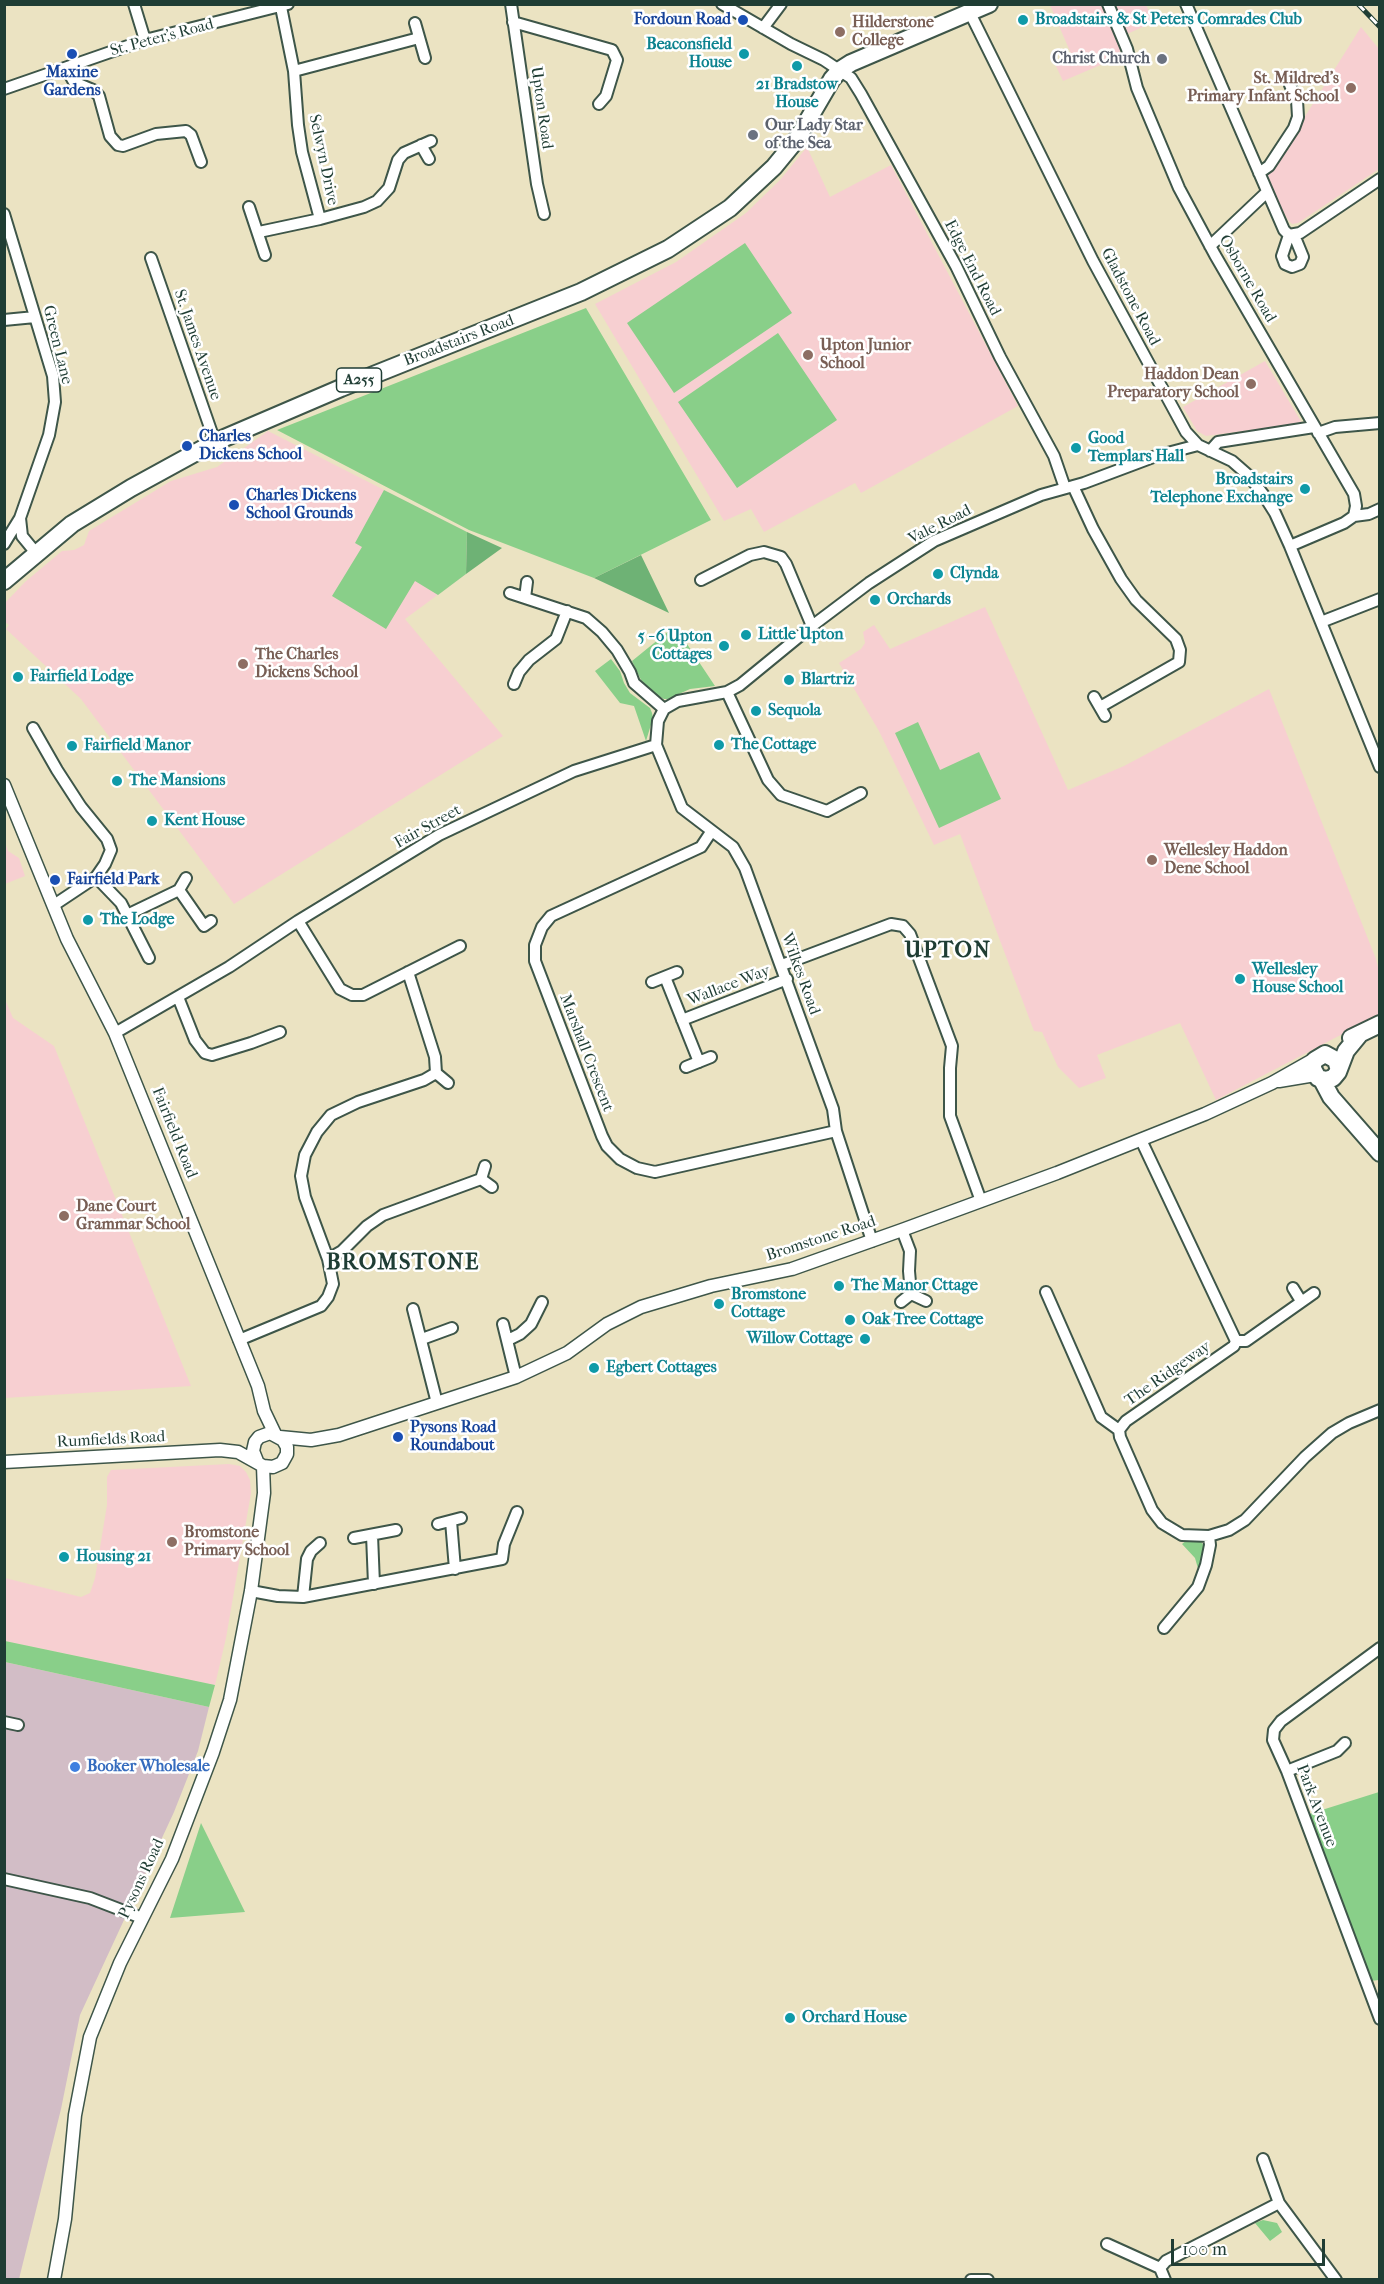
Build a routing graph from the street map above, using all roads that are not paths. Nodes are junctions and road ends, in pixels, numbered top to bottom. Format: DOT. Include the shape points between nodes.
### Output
graph roads {
  1 [pos="134,4"];
  2 [pos="511,4"];
  3 [pos="722,4"];
  4 [pos="781,4"];
  5 [pos="989,4"];
  6 [pos="1108,4"];
  7 [pos="1186,4"];
  8 [pos="284,6"];
  9 [pos="970,13"];
  10 [pos="513,22"];
  11 [pos="415,23"];
  12 [pos="763,28"];
  13 [pos="419,38"];
  14 [pos="145,40"];
  15 [pos="425,58"];
  16 [pos="66,68"];
  17 [pos="840,70"];
  18 [pos="294,71"];
  19 [pos="1290,85"];
  20 [pos="4,89"];
  21 [pos="599,104"];
  22 [pos="429,159"];
  23 [pos="201,162"];
  24 [pos="1259,173"];
  25 [pos="1380,179"];
  26 [pos="1267,192"];
  27 [pos="249,207"];
  28 [pos="4,214"];
  29 [pos="544,214"];
  30 [pos="320,219"];
  31 [pos="259,232"];
  32 [pos="1210,246"];
  33 [pos="265,255"];
  34 [pos="152,258"];
  35 [pos="35,317"];
  36 [pos="4,320"];
  37 [pos="1380,423"];
  38 [pos="1316,430"];
  39 [pos="215,442"];
  40 [pos="1198,445"];
  41 [pos="1210,451"];
  42 [pos="1069,487"];
  43 [pos="1380,509"];
  44 [pos="1354,516"];
  45 [pos="20,518"];
  46 [pos="22,536"];
  47 [pos="4,544"];
  48 [pos="1290,546"];
  49 [pos="36,553"];
  50 [pos="701,580"];
  51 [pos="4,581"];
  52 [pos="527,582"];
  53 [pos="510,593"];
  54 [pos="525,598"];
  55 [pos="1380,599"];
  56 [pos="567,611"];
  57 [pos="1321,622"];
  58 [pos="812,626"];
  59 [pos="514,684"];
  60 [pos="727,692"];
  61 [pos="1100,707"];
  62 [pos="664,709"];
  63 [pos="33,728"];
  64 [pos="656,745"];
  65 [pos="1380,767"];
  66 [pos="4,785"];
  67 [pos="861,793"];
  68 [pos="711,832"];
  69 [pos="96,877"];
  70 [pos="186,878"];
  71 [pos="179,890"];
  72 [pos="54,905"];
  73 [pos="127,915"];
  74 [pos="211,921"];
  75 [pos="298,921"];
  76 [pos="460,946"];
  77 [pos="149,958"];
  78 [pos="782,964"];
  79 [pos="408,972"];
  80 [pos="678,972"];
  81 [pos="665,977"];
  82 [pos="787,979"];
  83 [pos="652,982"];
  84 [pos="178,997"];
  85 [pos="682,1020"];
  86 [pos="1380,1024"];
  87 [pos="280,1032"];
  88 [pos="116,1033"];
  89 [pos="1360,1034"];
  90 [pos="1321,1055"];
  91 [pos="711,1057"];
  92 [pos="699,1062"];
  93 [pos="686,1067"];
  94 [pos="436,1072"];
  95 [pos="1328,1075"];
  96 [pos="448,1083"];
  97 [pos="1272,1083"];
  98 [pos="837,1131"];
  99 [pos="1141,1140"];
  100 [pos="1380,1153"];
  101 [pos="485,1166"];
  102 [pos="481,1179"];
  103 [pos="492,1187"];
  104 [pos="981,1201"];
  105 [pos="902,1230"];
  106 [pos="872,1240"];
  107 [pos="328,1259"];
  108 [pos="1293,1288"];
  109 [pos="1046,1292"];
  110 [pos="1314,1293"];
  111 [pos="911,1294"];
  112 [pos="926,1301"];
  113 [pos="1300,1301"];
  114 [pos="542,1302"];
  115 [pos="901,1302"];
  116 [pos="413,1309"];
  117 [pos="503,1324"];
  118 [pos="452,1328"];
  119 [pos="422,1339"];
  120 [pos="239,1340"];
  121 [pos="508,1340"];
  122 [pos="1236,1341"];
  123 [pos="516,1377"];
  124 [pos="437,1403"];
  125 [pos="1380,1410"];
  126 [pos="264,1411"];
  127 [pos="1119,1430"];
  128 [pos="278,1435"];
  129 [pos="257,1439"];
  130 [pos="311,1440"];
  131 [pos="220,1450"];
  132 [pos="287,1454"];
  133 [pos="4,1462"];
  134 [pos="260,1463"];
  135 [pos="277,1466"];
  136 [pos="264,1492"];
  137 [pos="517,1512"];
  138 [pos="438,1524"];
  139 [pos="396,1530"];
  140 [pos="372,1535"];
  141 [pos="1209,1536"];
  142 [pos="354,1538"];
  143 [pos="320,1543"];
  144 [pos="455,1569"];
  145 [pos="374,1584"];
  146 [pos="251,1592"];
  147 [pos="303,1596"];
  148 [pos="1164,1627"];
  149 [pos="1380,1648"];
  150 [pos="4,1722"];
  151 [pos="18,1725"];
  152 [pos="1341,1750"];
  153 [pos="1287,1771"];
  154 [pos="4,1879"];
  155 [pos="142,1918"];
  156 [pos="1380,2019"];
  157 [pos="1263,2159"];
  158 [pos="1279,2203"];
  159 [pos="1107,2244"];
  160 [pos="1160,2268"];
  161 [pos="54,2280"];
  162 [pos="970,2280"];
  163 [pos="988,2280"];
  164 [pos="1165,2280"];
  165 [pos="1336,2280"];
  1 -- 14 [label="street"];
  2 -- 10 [label="street, Upton Road"];
  3 -- 12 [label="street"];
  4 -- 12 [label="street"];
  5 -- 9 [label="main road, A255"];
  6 -- 32 [label="street, Osborne Road" via="1146,110 1179,188"];
  7 -- 24 [label="street"];
  8 -- 14 [label="street, St. Peter's Road"];
  8 -- 18 [label="street, Selwyn Drive"];
  9 -- 17 [label="main road, A255"];
  9 -- 40 [label="street, Gladstone Road" via="1093,261 1186,432"];
  10 -- 21 [label="street" via="612,50 616,60 606,96"];
  10 -- 29 [label="street, Upton Road"];
  11 -- 13 [label="street"];
  12 -- 17 [label="street"];
  13 -- 15 [label="street"];
  13 -- 18 [label="street"];
  14 -- 16 [label="street, St. Peter's Road"];
  16 -- 20 [label="street, St. Peter's Road"];
  16 -- 23 [label="street" via="74,82 99,96 110,136 118,145 154,130 186,131"];
  17 -- 39 [label="main road, Broadstairs Road / A255" via="797,138 774,166 730,208 668,249 580,292"];
  17 -- 42 [label="street, Edge End Road" via="861,93 956,266"];
  18 -- 30 [label="street, Selwyn Drive" via="302,152"];
  19 -- 24 [label="street" via="1297,100 1298,117 1269,166"];
  22 -- 30 [label="street, Selwyn Drive" via="426,143 404,153 389,188 377,201"];
  24 -- 26 [label="street"];
  25 -- 26 [label="street" via="1305,230 1291,235 1284,230"];
  26 -- 32 [label="street"];
  27 -- 31 [label="street"];
  28 -- 35 [label="street, Green Lane"];
  30 -- 31 [label="street, Selwyn Drive"];
  31 -- 33 [label="street"];
  32 -- 38 [label="street, Osborne Road"];
  34 -- 39 [label="street, St. James Avenue"];
  35 -- 36 [label="street"];
  35 -- 45 [label="street, Green Lane" via="53,376 55,402 49,435"];
  37 -- 38 [label="street"];
  38 -- 41 [label="street" via="1218,442"];
  38 -- 44 [label="street, Osborne Road" via="1354,495"];
  39 -- 49 [label="main road, Broadstairs Road / A255" via="72,524"];
  40 -- 41 [label="street, Gladstone Road"];
  40 -- 42 [label="street, Vale Road"];
  41 -- 48 [label="street, Gladstone Road" via="1232,461 1248,475 1275,513"];
  42 -- 58 [label="street, Vale Road" via="1041,495 934,542 869,583"];
  42 -- 61 [label="street, Edge End Road" via="1121,579 1136,600 1176,639 1180,650 1179,662"];
  43 -- 44 [label="street"];
  44 -- 48 [label="street"];
  45 -- 46 [label="street, Green Lane"];
  45 -- 47 [label="street, Green Lane"];
  46 -- 47 [label="street, Green Lane"];
  46 -- 49 [label="street"];
  48 -- 57 [label="street, Gladstone Road"];
  49 -- 51 [label="main road, Broadstairs Road / A255"];
  50 -- 58 [label="street" via="710,570 750,555 764,552 780,557"];
  52 -- 54 [label="street"];
  53 -- 54 [label="street"];
  54 -- 56 [label="street"];
  55 -- 57 [label="street"];
  56 -- 59 [label="street" via="555,639 529,660"];
  56 -- 62 [label="street" via="585,618 602,632 617,650 634,683"];
  57 -- 65 [label="street, Gladstone Road"];
  58 -- 60 [label="street, Vale Road"];
  60 -- 62 [label="street" via="678,701"];
  60 -- 67 [label="street" via="759,762 781,795 827,817"];
  62 -- 64 [label="street" via="658,721"];
  63 -- 69 [label="street" via="75,798 107,839 111,850"];
  64 -- 68 [label="street, Wilkes Road" via="682,808"];
  64 -- 75 [label="street, Fair Street" via="574,771 439,835"];
  66 -- 72 [label="street, Fairfield Road"];
  68 -- 78 [label="street, Wilkes Road" via="733,848 745,868"];
  68 -- 98 [label="street, Marshall Crescent" via="701,847 551,916 535,945 535,961 602,1136 620,1159 656,1172"];
  69 -- 72 [label="street"];
  69 -- 73 [label="street"];
  70 -- 71 [label="street"];
  71 -- 73 [label="street"];
  71 -- 74 [label="street" via="204,926"];
  72 -- 88 [label="street, Fairfield Road" via="67,939"];
  73 -- 77 [label="street"];
  75 -- 79 [label="street" via="340,989 352,995 363,995"];
  75 -- 84 [label="street, Fair Street"];
  76 -- 79 [label="street"];
  78 -- 82 [label="street, Wilkes Road"];
  78 -- 104 [label="street" via="891,924 903,926 910,934 952,1046 950,1116"];
  79 -- 94 [label="street" via="435,1057"];
  80 -- 81 [label="street, Wallace Way"];
  81 -- 83 [label="street, Wallace Way"];
  81 -- 85 [label="street, Wallace Way"];
  82 -- 85 [label="street, Wallace Way"];
  82 -- 98 [label="street, Wilkes Road" via="833,1108"];
  84 -- 87 [label="street" via="195,1040 205,1053 252,1048"];
  84 -- 88 [label="street, Fair Street"];
  85 -- 92 [label="street, Wallace Way"];
  86 -- 89 [label="main road"];
  88 -- 120 [label="street, Fairfield Road"];
  89 -- 90 [label="main road"];
  89 -- 95 [label="main road"];
  90 -- 95 [label="main road" via="1313,1063"];
  90 -- 95 [label="main road" via="1336,1060"];
  90 -- 97 [label="street, Bromstone Road"];
  91 -- 92 [label="street"];
  92 -- 93 [label="street"];
  94 -- 96 [label="street"];
  94 -- 107 [label="street" via="431,1078 331,1115 317,1132 305,1155 301,1176"];
  95 -- 97 [label="street, Bromstone Road"];
  95 -- 100 [label="main road" via="1332,1097"];
  97 -- 99 [label="street, Bromstone Road"];
  98 -- 106 [label="street, Wilkes Road"];
  99 -- 104 [label="street, Bromstone Road"];
  99 -- 122 [label="street"];
  101 -- 102 [label="street"];
  102 -- 103 [label="street"];
  102 -- 107 [label="street" via="383,1215"];
  104 -- 105 [label="street, Bromstone Road"];
  105 -- 106 [label="street, Bromstone Road"];
  105 -- 111 [label="street" via="910,1251"];
  106 -- 123 [label="street, Bromstone Road" via="792,1269 711,1286 641,1307 607,1324 567,1353"];
  107 -- 120 [label="street" via="333,1284 321,1306"];
  108 -- 113 [label="street"];
  109 -- 127 [label="street" via="1057,1301 1101,1417"];
  110 -- 113 [label="street, The Ridgeway"];
  111 -- 112 [label="street"];
  111 -- 115 [label="street"];
  113 -- 122 [label="street, The Ridgeway" via="1246,1341"];
  114 -- 121 [label="street" via="531,1324"];
  116 -- 119 [label="street"];
  117 -- 121 [label="street"];
  118 -- 119 [label="street"];
  119 -- 124 [label="street"];
  120 -- 126 [label="street, Fairfield Road"];
  121 -- 123 [label="street"];
  122 -- 127 [label="street, The Ridgeway"];
  123 -- 124 [label="street, Bromstone Road"];
  124 -- 130 [label="street, Bromstone Road" via="339,1435"];
  125 -- 141 [label="street, The Ridgeway" via="1332,1433 1245,1520"];
  126 -- 128 [label="street, Fairfield Road"];
  126 -- 129 [label="street, Fairfield Road"];
  127 -- 141 [label="street, The Ridgeway" via="1152,1510 1162,1523 1182,1535"];
  128 -- 129 [label="street" via="270,1433"];
  128 -- 130 [label="street, Bromstone Road"];
  128 -- 132 [label="street"];
  129 -- 131 [label="street, Rumfields Road"];
  129 -- 134 [label="street" via="253,1451"];
  130 -- 132 [label="street, Bromstone Road"];
  131 -- 133 [label="street, Rumfields Road"];
  131 -- 134 [label="street, Rumfields Road" via="238,1452"];
  132 -- 135 [label="street"];
  134 -- 135 [label="street"];
  134 -- 136 [label="street, Pysons Road"];
  135 -- 136 [label="street, Pysons Road"];
  136 -- 146 [label="street, Pysons Road"];
  137 -- 144 [label="street" via="502,1559"];
  138 -- 144 [label="street" via="456,1519"];
  139 -- 140 [label="street"];
  140 -- 142 [label="street"];
  140 -- 145 [label="street"];
  141 -- 148 [label="street" via="1206,1565 1198,1587"];
  143 -- 147 [label="street" via="306,1559"];
  144 -- 145 [label="street"];
  145 -- 147 [label="street"];
  146 -- 147 [label="street"];
  146 -- 155 [label="street, Pysons Road" via="232,1691 220,1731 172,1858"];
  149 -- 153 [label="street, Park Avenue" via="1274,1730 1273,1740"];
  150 -- 151 [label="street"];
  152 -- 153 [label="street"];
  153 -- 156 [label="street, Park Avenue"];
  154 -- 155 [label="street" via="90,1898"];
  155 -- 161 [label="street, Pysons Road" via="90,2037 75,2115 65,2219"];
  157 -- 158 [label="street"];
  158 -- 160 [label="street" via="1166,2261"];
  158 -- 165 [label="street"];
  159 -- 160 [label="street"];
  160 -- 164 [label="street"];
  162 -- 163 [label="street"];
}
